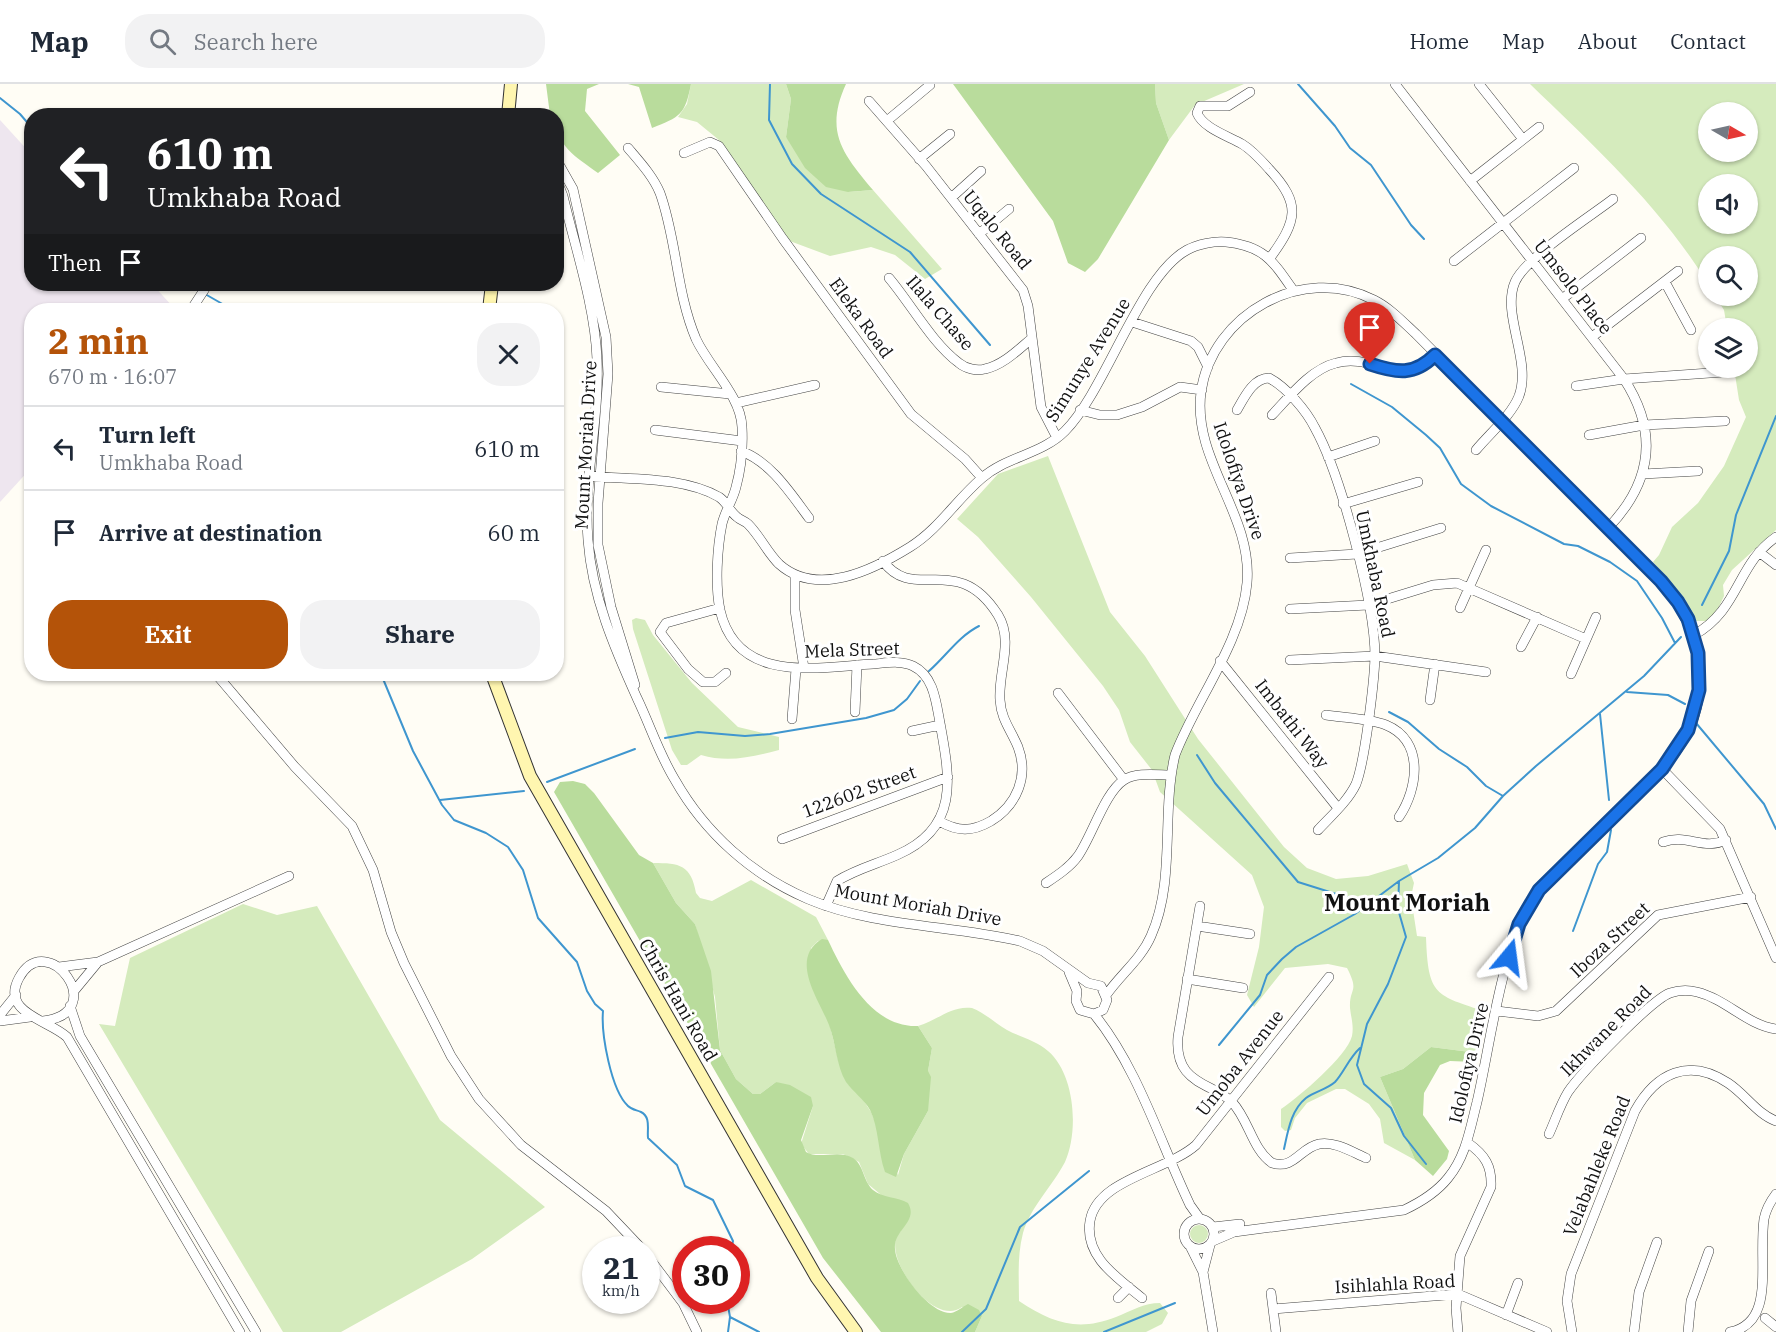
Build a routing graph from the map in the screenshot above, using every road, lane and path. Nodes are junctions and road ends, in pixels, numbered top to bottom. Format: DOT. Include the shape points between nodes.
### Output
graph roads {
  1 [pos="511,84"];
  2 [pos="1395,84"];
  3 [pos="1479,84"];
  4 [pos="930,85"];
  5 [pos="1250,92"];
  6 [pos="869,101"];
  7 [pos="509,108"];
  8 [pos="888,120"];
  9 [pos="1539,127"];
  10 [pos="950,134"];
  11 [pos="1522,138"];
  12 [pos="628,148"];
  13 [pos="684,153"];
  14 [pos="920,159"];
  15 [pos="1574,168"];
  16 [pos="981,171"];
  17 [pos="564,173"];
  18 [pos="1470,181"];
  19 [pos="951,198"];
  20 [pos="1613,199"];
  21 [pos="564,200"];
  22 [pos="1009,209"];
  23 [pos="1502,223"];
  24 [pos="979,234"];
  25 [pos="1641,238"];
  26 [pos="1270,258"];
  27 [pos="1454,261"];
  28 [pos="1532,261"];
  29 [pos="1678,271"];
  30 [pos="889,278"];
  31 [pos="1665,282"];
  32 [pos="1293,290"];
  33 [pos="1562,299"];
  34 [pos="1132,322"];
  35 [pos="1691,330"];
  36 [pos="1592,337"];
  37 [pos="1031,339"];
  38 [pos="1435,355"];
  39 [pos="1208,367"];
  40 [pos="1698,374"];
  41 [pos="1624,379"];
  42 [pos="815,385"];
  43 [pos="661,387"];
  44 [pos="1576,387"];
  45 [pos="1202,390"];
  46 [pos="1290,396"];
  47 [pos="733,398"];
  48 [pos="1080,410"];
  49 [pos="1237,410"];
  50 [pos="1272,415"];
  51 [pos="1500,421"];
  52 [pos="1725,421"];
  53 [pos="1644,425"];
  54 [pos="655,430"];
  55 [pos="1589,435"];
  56 [pos="1057,438"];
  57 [pos="1375,441"];
  58 [pos="742,446"];
  59 [pos="1476,450"];
  60 [pos="1328,457"];
  61 [pos="1698,471"];
  62 [pos="1643,474"];
  63 [pos="589,476"];
  64 [pos="600,477"];
  65 [pos="981,478"];
  66 [pos="1418,482"];
  67 [pos="729,504"];
  68 [pos="1343,504"];
  69 [pos="809,518"];
  70 [pos="1442,528"];
  71 [pos="1607,529"];
  72 [pos="1776,537"];
  73 [pos="1486,550"];
  74 [pos="1759,552"];
  75 [pos="1356,554"];
  76 [pos="1290,558"];
  77 [pos="883,561"];
  78 [pos="1776,566"];
  79 [pos="795,575"];
  80 [pos="1470,587"];
  81 [pos="1368,605"];
  82 [pos="720,608"];
  83 [pos="1460,608"];
  84 [pos="1290,609"];
  85 [pos="1537,617"];
  86 [pos="1596,617"];
  87 [pos="1694,635"];
  88 [pos="1586,639"];
  89 [pos="1521,647"];
  90 [pos="1375,656"];
  91 [pos="1290,660"];
  92 [pos="1220,661"];
  93 [pos="1435,664"];
  94 [pos="857,665"];
  95 [pos="800,668"];
  96 [pos="1486,672"];
  97 [pos="726,673"];
  98 [pos="1571,674"];
  99 [pos="222,681"];
  100 [pos="494,681"];
  101 [pos="1058,693"];
  102 [pos="638,699"];
  103 [pos="1430,700"];
  104 [pos="855,712"];
  105 [pos="1326,715"];
  106 [pos="792,719"];
  107 [pos="1367,721"];
  108 [pos="940,725"];
  109 [pos="912,730"];
  110 [pos="1662,769"];
  111 [pos="1170,775"];
  112 [pos="948,777"];
  113 [pos="1124,780"];
  114 [pos="1338,808"];
  115 [pos="1399,817"];
  116 [pos="939,821"];
  117 [pos="1318,830"];
  118 [pos="782,839"];
  119 [pos="1726,840"];
  120 [pos="1663,842"];
  121 [pos="289,876"];
  122 [pos="1046,883"];
  123 [pos="1751,897"];
  124 [pos="826,906"];
  125 [pos="1200,906"];
  126 [pos="1197,926"];
  127 [pos="1250,934"];
  128 [pos="1776,958"];
  129 [pos="98,962"];
  130 [pos="59,967"];
  131 [pos="1069,972"];
  132 [pos="1329,977"];
  133 [pos="1119,978"];
  134 [pos="1187,979"];
  135 [pos="1093,983"];
  136 [pos="1243,988"];
  137 [pos="74,991"];
  138 [pos="1077,991"];
  139 [pos="1107,994"];
  140 [pos="16,995"];
  141 [pos="70,1006"];
  142 [pos="1103,1010"];
  143 [pos="1497,1011"];
  144 [pos="1094,1014"];
  145 [pos="0,1015"];
  146 [pos="30,1017"];
  147 [pos="0,1021"];
  148 [pos="43,1021"];
  149 [pos="1776,1029"];
  150 [pos="1108,1033"];
  151 [pos="1232,1102"];
  152 [pos="1776,1121"];
  153 [pos="1549,1134"];
  154 [pos="1468,1143"];
  155 [pos="1366,1158"];
  156 [pos="1170,1162"];
  157 [pos="1776,1194"];
  158 [pos="1196,1220"];
  159 [pos="1213,1227"];
  160 [pos="1234,1232"];
  161 [pos="630,1236"];
  162 [pos="1657,1242"];
  163 [pos="1211,1243"];
  164 [pos="1191,1248"];
  165 [pos="1709,1251"];
  166 [pos="1203,1272"];
  167 [pos="660,1273"];
  168 [pos="1518,1283"];
  169 [pos="1129,1287"];
  170 [pos="1271,1293"];
  171 [pos="1458,1294"];
  172 [pos="1118,1298"];
  173 [pos="1142,1298"];
  174 [pos="1273,1309"];
  175 [pos="1506,1315"];
  176 [pos="1765,1318"];
  177 [pos="1776,1327"];
  178 [pos="240,1332"];
  179 [pos="256,1332"];
  180 [pos="697,1332"];
  181 [pos="856,1332"];
  182 [pos="1213,1332"];
  183 [pos="1276,1332"];
  184 [pos="1458,1332"];
  185 [pos="1547,1332"];
  186 [pos="1572,1332"];
  187 [pos="1634,1332"];
  188 [pos="1688,1332"];
  189 [pos="1730,1332"];
  1 -- 7 [label="main road"];
  2 -- 18 [label="street, Umsolo Place"];
  3 -- 11 [label="street"];
  4 -- 8 [label="street"];
  5 -- 26 [label="street" via="1228,106 1200,106 1197,112 1202,120 1250,150 1285,186 1292,202 1292,219"];
  6 -- 8 [label="street, Uqalo Road"];
  8 -- 14 [label="street, Uqalo Road"];
  9 -- 11 [label="street"];
  10 -- 14 [label="street"];
  11 -- 18 [label="street"];
  12 -- 47 [label="street" via="659,190 688,315 710,365"];
  13 -- 65 [label="street, Eleka Road" via="713,142 719,146 911,414 965,459"];
  14 -- 19 [label="street, Uqalo Road"];
  15 -- 23 [label="street"];
  16 -- 19 [label="street"];
  17 -- 64 [label="street, Mount Moriah Drive" via="573,189 606,337 608,374"];
  18 -- 23 [label="street, Umsolo Place"];
  19 -- 24 [label="street, Uqalo Road"];
  20 -- 28 [label="street"];
  21 -- 63 [label="street, Mount Moriah Drive" via="597,358"];
  22 -- 24 [label="street"];
  23 -- 27 [label="street"];
  23 -- 28 [label="street, Umsolo Place"];
  24 -- 37 [label="street, Uqalo Road" via="1023,290"];
  25 -- 33 [label="street"];
  26 -- 32 [label="street"];
  26 -- 34 [label="street, Simunye Avenue" via="1255,248 1220,242 1185,251 1160,275"];
  28 -- 33 [label="street, Umsolo Place"];
  28 -- 51 [label="street" via="1514,282 1512,297 1521,388"];
  29 -- 31 [label="street"];
  30 -- 37 [label="street, Ilala Chase" via="942,345 969,368 995,365"];
  31 -- 35 [label="street"];
  31 -- 36 [label="street"];
  32 -- 38 [label="street, Idolofiya Drive" via="1333,288 1374,300 1397,316"];
  32 -- 39 [label="street, Idolofiya Drive" via="1269,299 1241,319 1220,343"];
  33 -- 36 [label="street, Umsolo Place"];
  34 -- 39 [label="street" via="1191,341"];
  34 -- 48 [label="street, Simunye Avenue"];
  36 -- 41 [label="street, Umsolo Place"];
  37 -- 56 [label="street, Uqalo Road" via="1041,407"];
  38 -- 46 [label="street" via="1420,368 1405,372 1354,362 1334,363"];
  38 -- 51 [label="street, Idolofiya Drive"];
  39 -- 45 [label="street, Idolofiya Drive"];
  40 -- 41 [label="street"];
  41 -- 44 [label="street"];
  41 -- 53 [label="street, Umsolo Place" via="1636,399"];
  42 -- 47 [label="street"];
  43 -- 47 [label="street"];
  45 -- 48 [label="street" via="1180,387 1117,416"];
  45 -- 92 [label="street, Idolofiya Drive" via="1201,426 1206,447 1236,514 1247,558 1242,609"];
  46 -- 49 [label="street, Umkhaba Road" via="1264,378 1254,384"];
  46 -- 50 [label="street"];
  46 -- 60 [label="street, Umkhaba Road" via="1314,425"];
  47 -- 58 [label="street, Mela Street" via="741,420"];
  48 -- 56 [label="street, Simunye Avenue"];
  51 -- 59 [label="street"];
  51 -- 71 [label="street, Idolofiya Drive"];
  52 -- 53 [label="street"];
  53 -- 55 [label="street"];
  53 -- 62 [label="street, Umsolo Place"];
  54 -- 58 [label="street"];
  56 -- 65 [label="street, Simunye Avenue" via="1035,452 997,466"];
  57 -- 60 [label="street"];
  58 -- 67 [label="street, Mela Street" via="736,488"];
  58 -- 69 [label="street" via="772,473"];
  60 -- 68 [label="street, Umkhaba Road"];
  61 -- 62 [label="street"];
  62 -- 71 [label="street, Umsolo Place" via="1631,501"];
  63 -- 64 [label="street"];
  63 -- 102 [label="street, Mount Moriah Drive" via="588,542 595,584 618,657"];
  64 -- 67 [label="street" via="692,487"];
  64 -- 102 [label="street, Mount Moriah Drive" via="598,545 611,607"];
  65 -- 77 [label="street, Simunye Avenue" via="925,536"];
  66 -- 68 [label="street"];
  67 -- 79 [label="street" via="735,516 748,524 777,562"];
  67 -- 82 [label="street, Mela Street" via="720,537"];
  68 -- 75 [label="street, Umkhaba Road"];
  70 -- 75 [label="street"];
  71 -- 87 [label="street, Idolofiya Drive" via="1678,602"];
  72 -- 74 [label="street"];
  73 -- 80 [label="street"];
  74 -- 78 [label="street"];
  74 -- 87 [label="street" via="1723,614"];
  75 -- 76 [label="street"];
  75 -- 81 [label="street, Umkhaba Road"];
  77 -- 79 [label="street, Simunye Avenue" via="834,580 809,580"];
  77 -- 116 [label="street" via="903,579 953,579 971,586 990,604 1005,632 1001,714 1017,745 1022,780 1004,811 976,828 956,829"];
  79 -- 95 [label="street"];
  80 -- 81 [label="street" via="1441,583"];
  80 -- 83 [label="street"];
  80 -- 85 [label="street"];
  81 -- 84 [label="street"];
  81 -- 90 [label="street, Umkhaba Road"];
  82 -- 95 [label="street, Mela Street" via="728,629 748,653 769,664"];
  82 -- 97 [label="street" via="666,623 660,632 703,682 715,682"];
  85 -- 88 [label="street"];
  85 -- 89 [label="street"];
  86 -- 88 [label="street"];
  87 -- 110 [label="street, Idolofiya Drive" via="1700,670 1695,711 1688,730"];
  88 -- 98 [label="street"];
  90 -- 91 [label="street"];
  90 -- 93 [label="street"];
  90 -- 107 [label="street, Umkhaba Road"];
  92 -- 111 [label="street, Idolofiya Drive" via="1183,735"];
  92 -- 114 [label="street, Imbathi Way"];
  93 -- 96 [label="street"];
  93 -- 103 [label="street"];
  94 -- 95 [label="street, Mela Street"];
  94 -- 104 [label="street"];
  94 -- 108 [label="street, Mela Street" via="897,663 920,670 933,690"];
  95 -- 106 [label="street"];
  99 -- 161 [label="street" via="295,767 352,826 373,870 404,963 451,1056 479,1099 521,1145 606,1211"];
  100 -- 181 [label="main road, Chris Hani Road" via="519,750 555,821 817,1278"];
  101 -- 113 [label="street"];
  102 -- 124 [label="street, Mount Moriah Drive" via="674,779 721,841 760,873"];
  105 -- 107 [label="street"];
  107 -- 114 [label="street, Umkhaba Road" via="1356,783"];
  107 -- 115 [label="street" via="1394,729 1409,743 1413,755 1412,794"];
  108 -- 109 [label="street"];
  108 -- 112 [label="street, Mela Street"];
  110 -- 119 [label="street" via="1713,820"];
  110 -- 143 [label="street, Idolofiya Drive" via="1528,905 1512,943"];
  111 -- 113 [label="street"];
  111 -- 133 [label="street, Idolofiya Drive" via="1164,885 1156,923 1141,954"];
  112 -- 116 [label="street, Mela Street" via="947,803"];
  112 -- 118 [label="street, 122602 Street"];
  113 -- 122 [label="street" via="1079,854"];
  114 -- 117 [label="street, Umkhaba Road"];
  116 -- 124 [label="street, Mela Street" via="921,842 908,850 837,881"];
  119 -- 120 [label="street" via="1710,845 1681,838"];
  119 -- 123 [label="street"];
  121 -- 129 [label="street"];
  123 -- 128 [label="street"];
  123 -- 143 [label="street, Iboza Street" via="1658,915 1556,1011 1538,1016"];
  124 -- 131 [label="street, Mount Moriah Drive" via="1020,942 1043,951"];
  125 -- 126 [label="street"];
  126 -- 127 [label="street"];
  126 -- 134 [label="street"];
  129 -- 130 [label="street"];
  129 -- 137 [label="street"];
  130 -- 137 [label="street" via="72,981"];
  130 -- 140 [label="street" via="40,963 31,966 18,980"];
  131 -- 135 [label="street, Mount Moriah Drive"];
  131 -- 138 [label="street, Mount Moriah Drive"];
  132 -- 151 [label="street, Umoba Avenue"];
  133 -- 135 [label="street"];
  133 -- 139 [label="street, Idolofiya Drive"];
  134 -- 136 [label="street"];
  134 -- 151 [label="street" via="1178,1055 1191,1076"];
  135 -- 138 [label="street"];
  135 -- 139 [label="street, Mount Moriah Drive"];
  137 -- 141 [label="street"];
  138 -- 144 [label="street, Mount Moriah Drive" via="1077,1006 1084,1013"];
  139 -- 142 [label="street, Mount Moriah Drive"];
  140 -- 145 [label="street"];
  140 -- 146 [label="street" via="20,1007"];
  141 -- 148 [label="street" via="61,1016"];
  141 -- 179 [label="street" via="80,1036"];
  142 -- 144 [label="street"];
  142 -- 150 [label="street, Mount Moriah Drive"];
  143 -- 154 [label="street, Idolofiya Drive"];
  144 -- 150 [label="street, Mount Moriah Drive"];
  146 -- 147 [label="street"];
  146 -- 148 [label="street"];
  148 -- 178 [label="street" via="59,1030 75,1049"];
  149 -- 153 [label="street, Ikhwane Road" via="1752,1021 1707,995 1689,990 1670,993 1653,1004 1568,1092"];
  150 -- 156 [label="street, Mount Moriah Drive"];
  151 -- 155 [label="street" via="1261,1153 1272,1163 1291,1163 1320,1144 1337,1146"];
  151 -- 156 [label="street, Umoba Avenue" via="1196,1145"];
  152 -- 186 [label="street, Velabahleke Road" via="1728,1083 1701,1071 1667,1076 1646,1093 1635,1111 1571,1274 1567,1301"];
  154 -- 160 [label="street, Idolofiya Drive" via="1449,1177 1422,1201 1404,1210"];
  154 -- 171 [label="street" via="1486,1160 1491,1187 1460,1257"];
  156 -- 158 [label="street, Mount Moriah Drive"];
  156 -- 169 [label="street, Umoba Avenue" via="1110,1190 1090,1219 1095,1254"];
  157 -- 176 [label="street" via="1764,1218 1772,1293"];
  158 -- 159 [label="street"];
  158 -- 164 [label="street, Mount Moriah Drive" via="1184,1234"];
  159 -- 160 [label="street" via="1240,1224"];
  159 -- 163 [label="street, Mount Moriah Drive"];
  160 -- 163 [label="street, Idolofiya Drive"];
  162 -- 187 [label="street" via="1639,1292"];
  163 -- 164 [label="street" via="1201,1250"];
  163 -- 166 [label="street, Mount Moriah Drive"];
  164 -- 166 [label="street, Mount Moriah Drive"];
  165 -- 188 [label="street" via="1691,1301"];
  166 -- 182 [label="street, Mount Moriah Drive"];
  167 -- 180 [label="street" via="683,1303"];
  168 -- 175 [label="street"];
  169 -- 172 [label="street"];
  169 -- 173 [label="street, Umoba Avenue"];
  170 -- 174 [label="street"];
  171 -- 174 [label="street, Isihlahla Road"];
  171 -- 175 [label="street, Isihlahla Road"];
  171 -- 184 [label="street"];
  174 -- 183 [label="street"];
  175 -- 185 [label="street, Isihlahla Road"];
  176 -- 177 [label="street"];
  176 -- 189 [label="street" via="1751,1327"];
}
